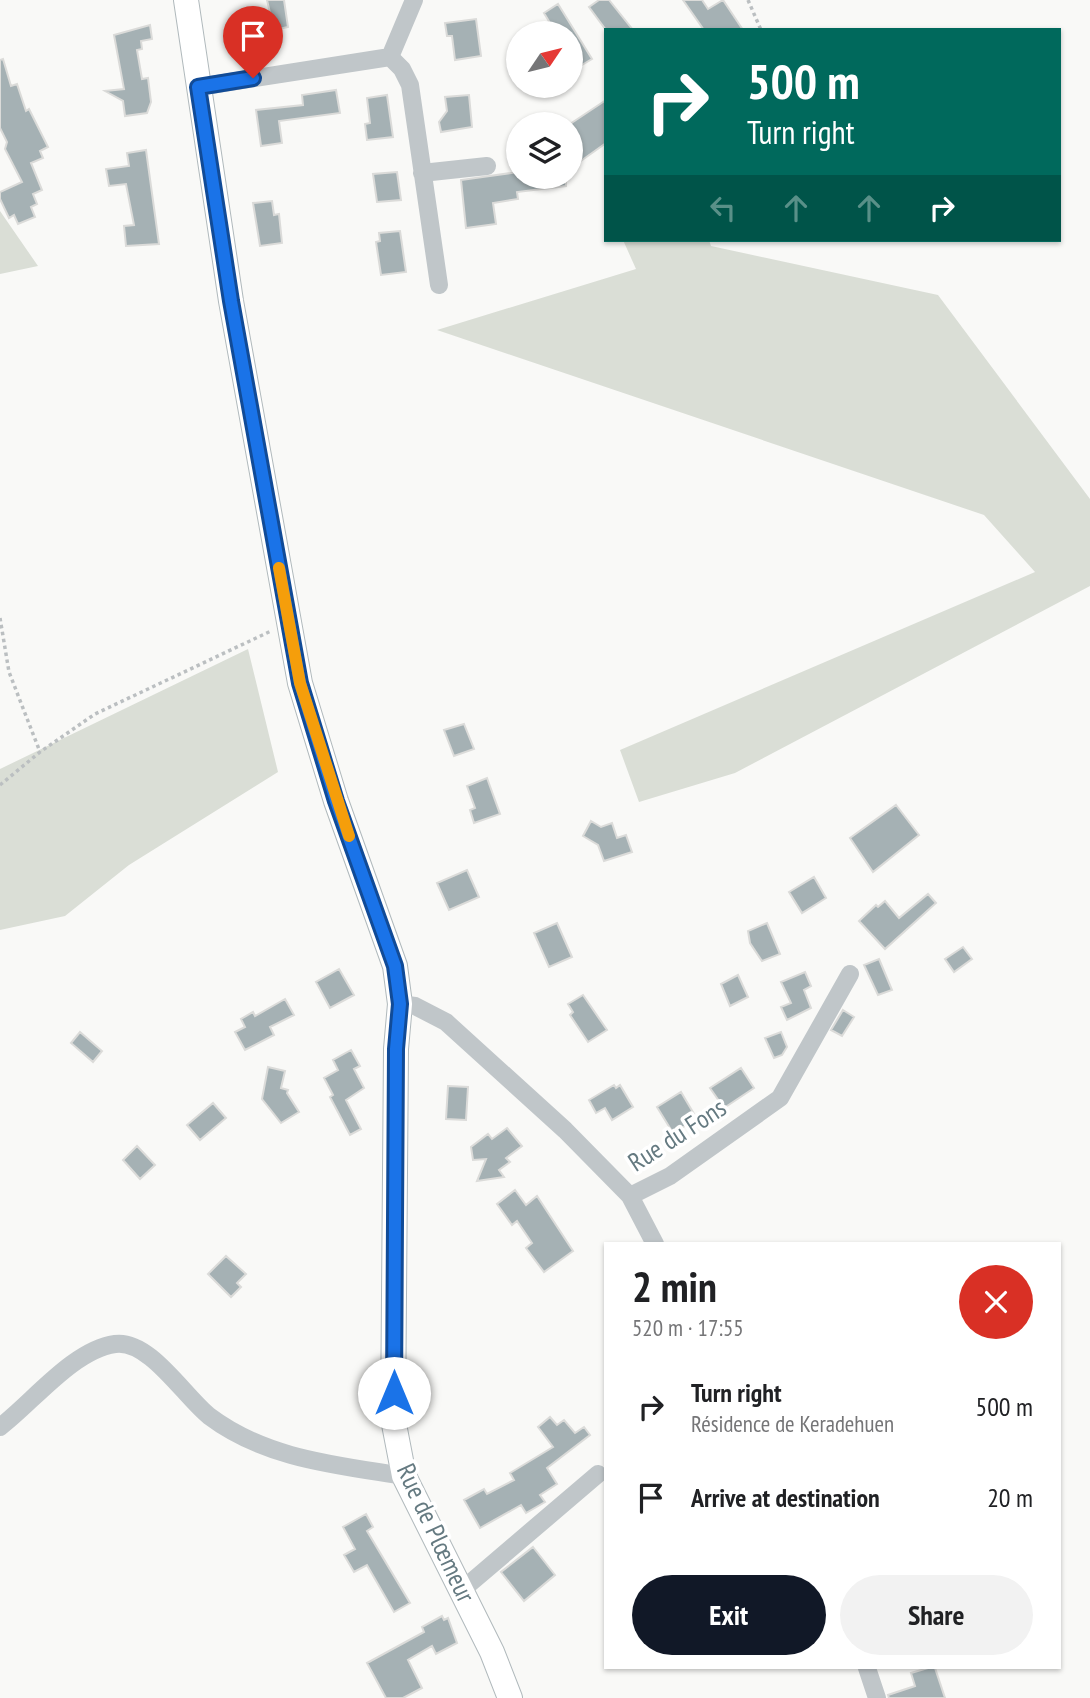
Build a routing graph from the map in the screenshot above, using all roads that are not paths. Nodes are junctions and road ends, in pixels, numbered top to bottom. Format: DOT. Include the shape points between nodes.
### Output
graph roads {
  1 [pos="186,0"];
  2 [pos="414,0"];
  3 [pos="390,57"];
  4 [pos="198,87"];
  5 [pos="487,166"];
  6 [pos="422,173"];
  7 [pos="439,285"];
  8 [pos="850,974"];
  9 [pos="400,1004"];
  10 [pos="630,1196"];
  11 [pos="654,1242"];
  12 [pos="0,1427"];
  13 [pos="598,1474"];
  14 [pos="404,1476"];
  15 [pos="462,1590"];
  16 [pos="867,1669"];
  17 [pos="510,1698"];
  18 [pos="877,1698"];
  1 -- 4 [label="main road, Rue de Plœmeur"];
  2 -- 3 [label="street"];
  3 -- 4 [label="street"];
  3 -- 6 [label="street" via="410,85"];
  4 -- 9 [label="main road, Rue de Plœmeur" via="231,301 310,720 395,966"];
  5 -- 6 [label="street"];
  6 -- 7 [label="street"];
  8 -- 10 [label="street, Rue du Fons" via="780,1098 670,1175"];
  9 -- 10 [label="street, Rue du Fons" via="415,1006 446,1022"];
  9 -- 14 [label="main road, Rue de Plœmeur" via="394,1419"];
  10 -- 11 [label="street"];
  12 -- 14 [label="street" via="84,1355 121,1344 145,1353 233,1433 274,1452"];
  13 -- 15 [label="street"];
  14 -- 15 [label="main road, Rue de Plœmeur"];
  15 -- 17 [label="main road, Rue de Plœmeur"];
  16 -- 18 [label="street"];
}
